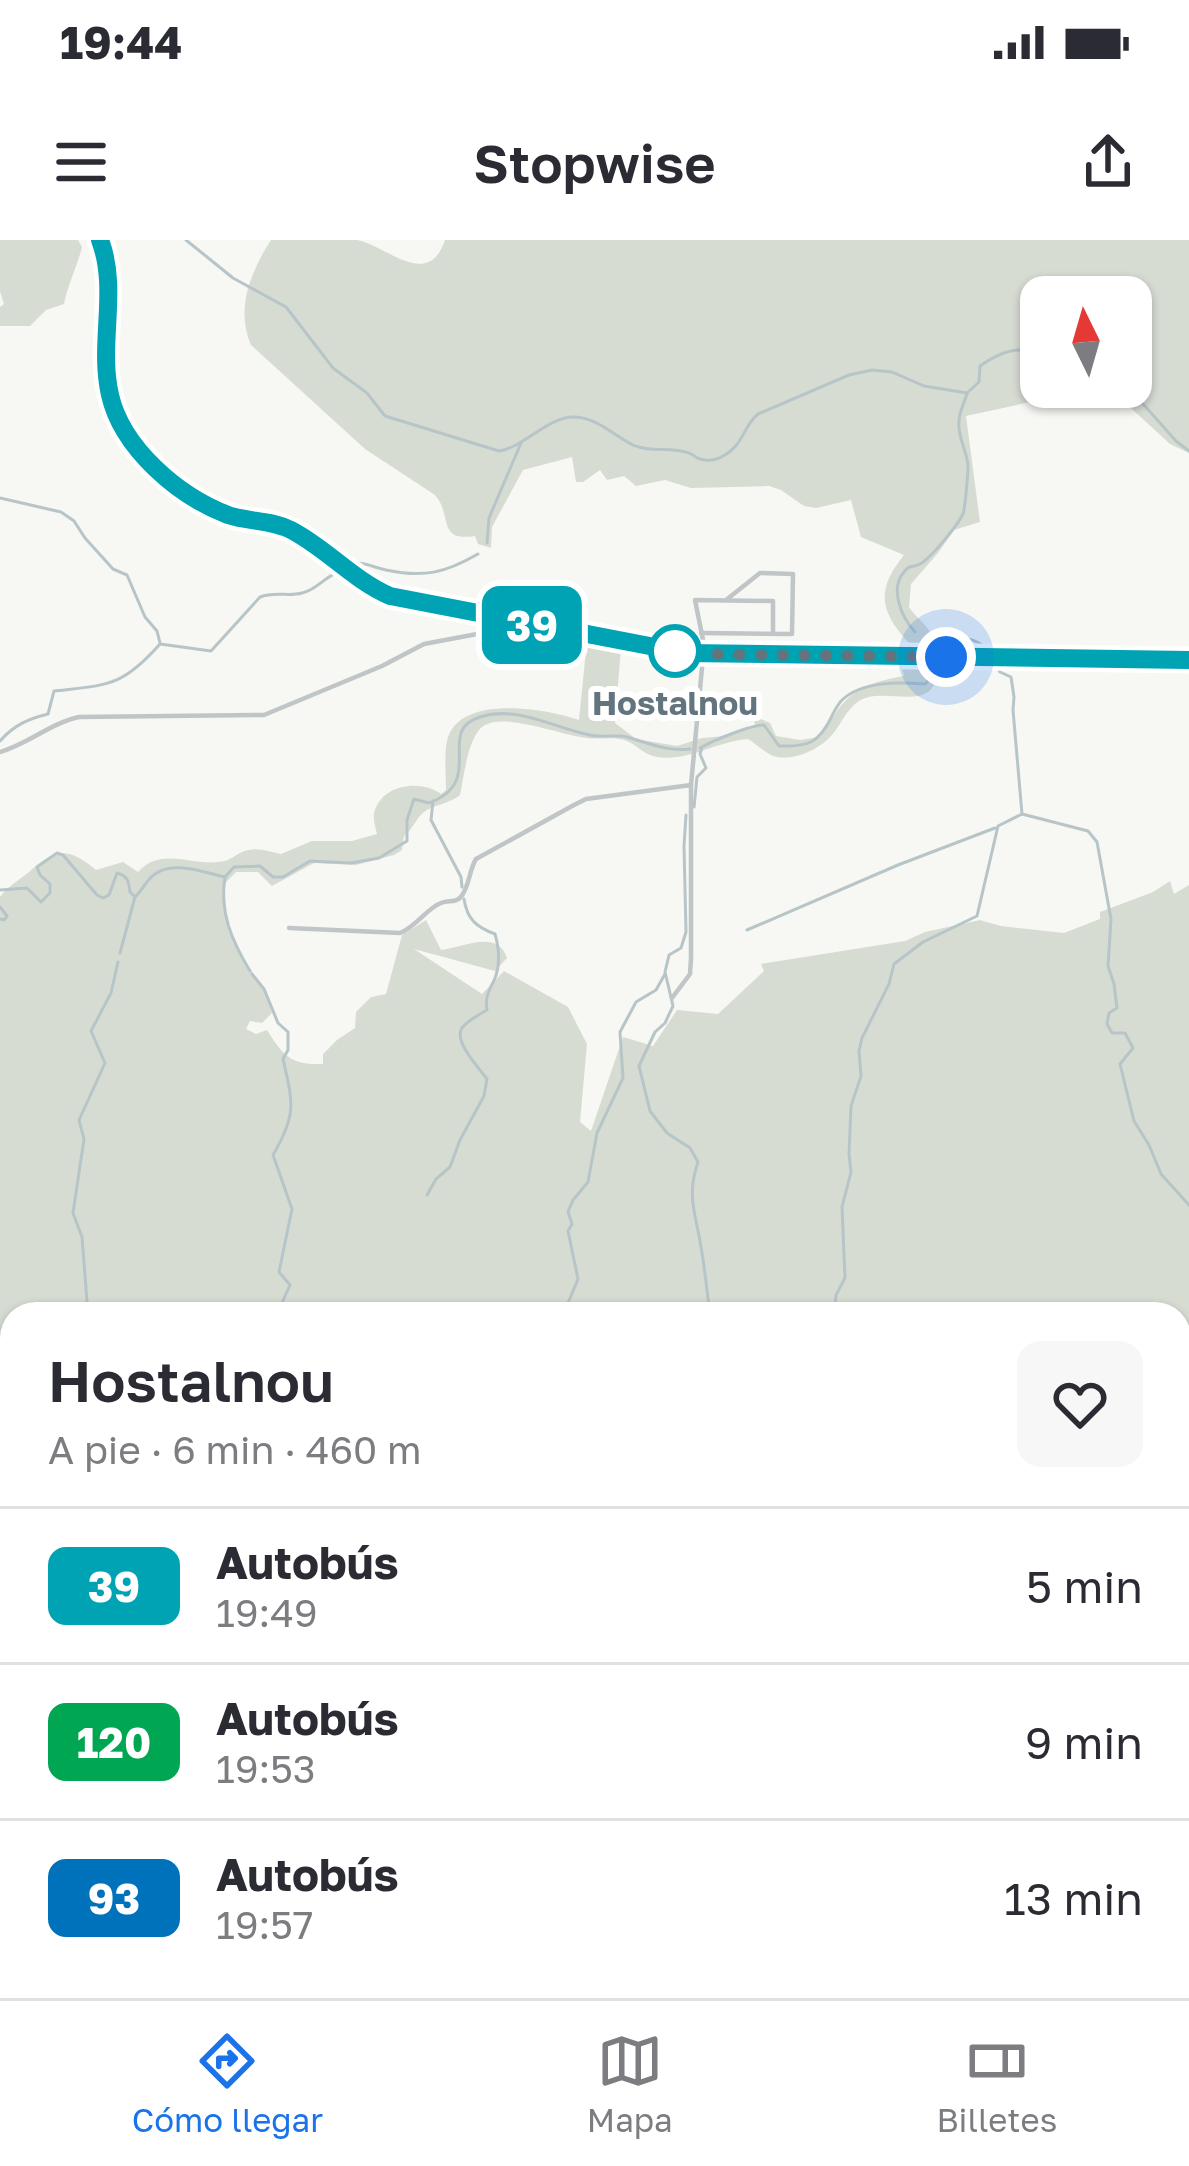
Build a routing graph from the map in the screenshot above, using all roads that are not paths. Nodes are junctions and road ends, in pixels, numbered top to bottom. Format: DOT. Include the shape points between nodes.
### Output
graph roads {
  1 [pos="100,240"];
  2 [pos="726,600"];
  3 [pos="513,621"];
  4 [pos="772,634"];
  5 [pos="702,648"];
  6 [pos="1189,660"];
  7 [pos="0,752"];
  8 [pos="691,785"];
  9 [pos="289,928"];
  10 [pos="672,998"];
  1 -- 3 [label="main road" via="109,277 110,395 145,458 218,510 296,533 382,592"];
  2 -- 4 [label="street" via="773,602"];
  2 -- 4 [label="street" via="760,573 793,574 792,634"];
  2 -- 5 [label="street" via="695,600"];
  3 -- 5 [label="main road" via="674,651"];
  3 -- 7 [label="street" via="424,644 261,716 79,717"];
  4 -- 5 [label="street"];
  5 -- 6 [label="main road"];
  5 -- 8 [label="street"];
  8 -- 9 [label="street" via="574,805 476,860 457,901 435,904 400,933"];
  8 -- 10 [label="street" via="690,974"];
}
